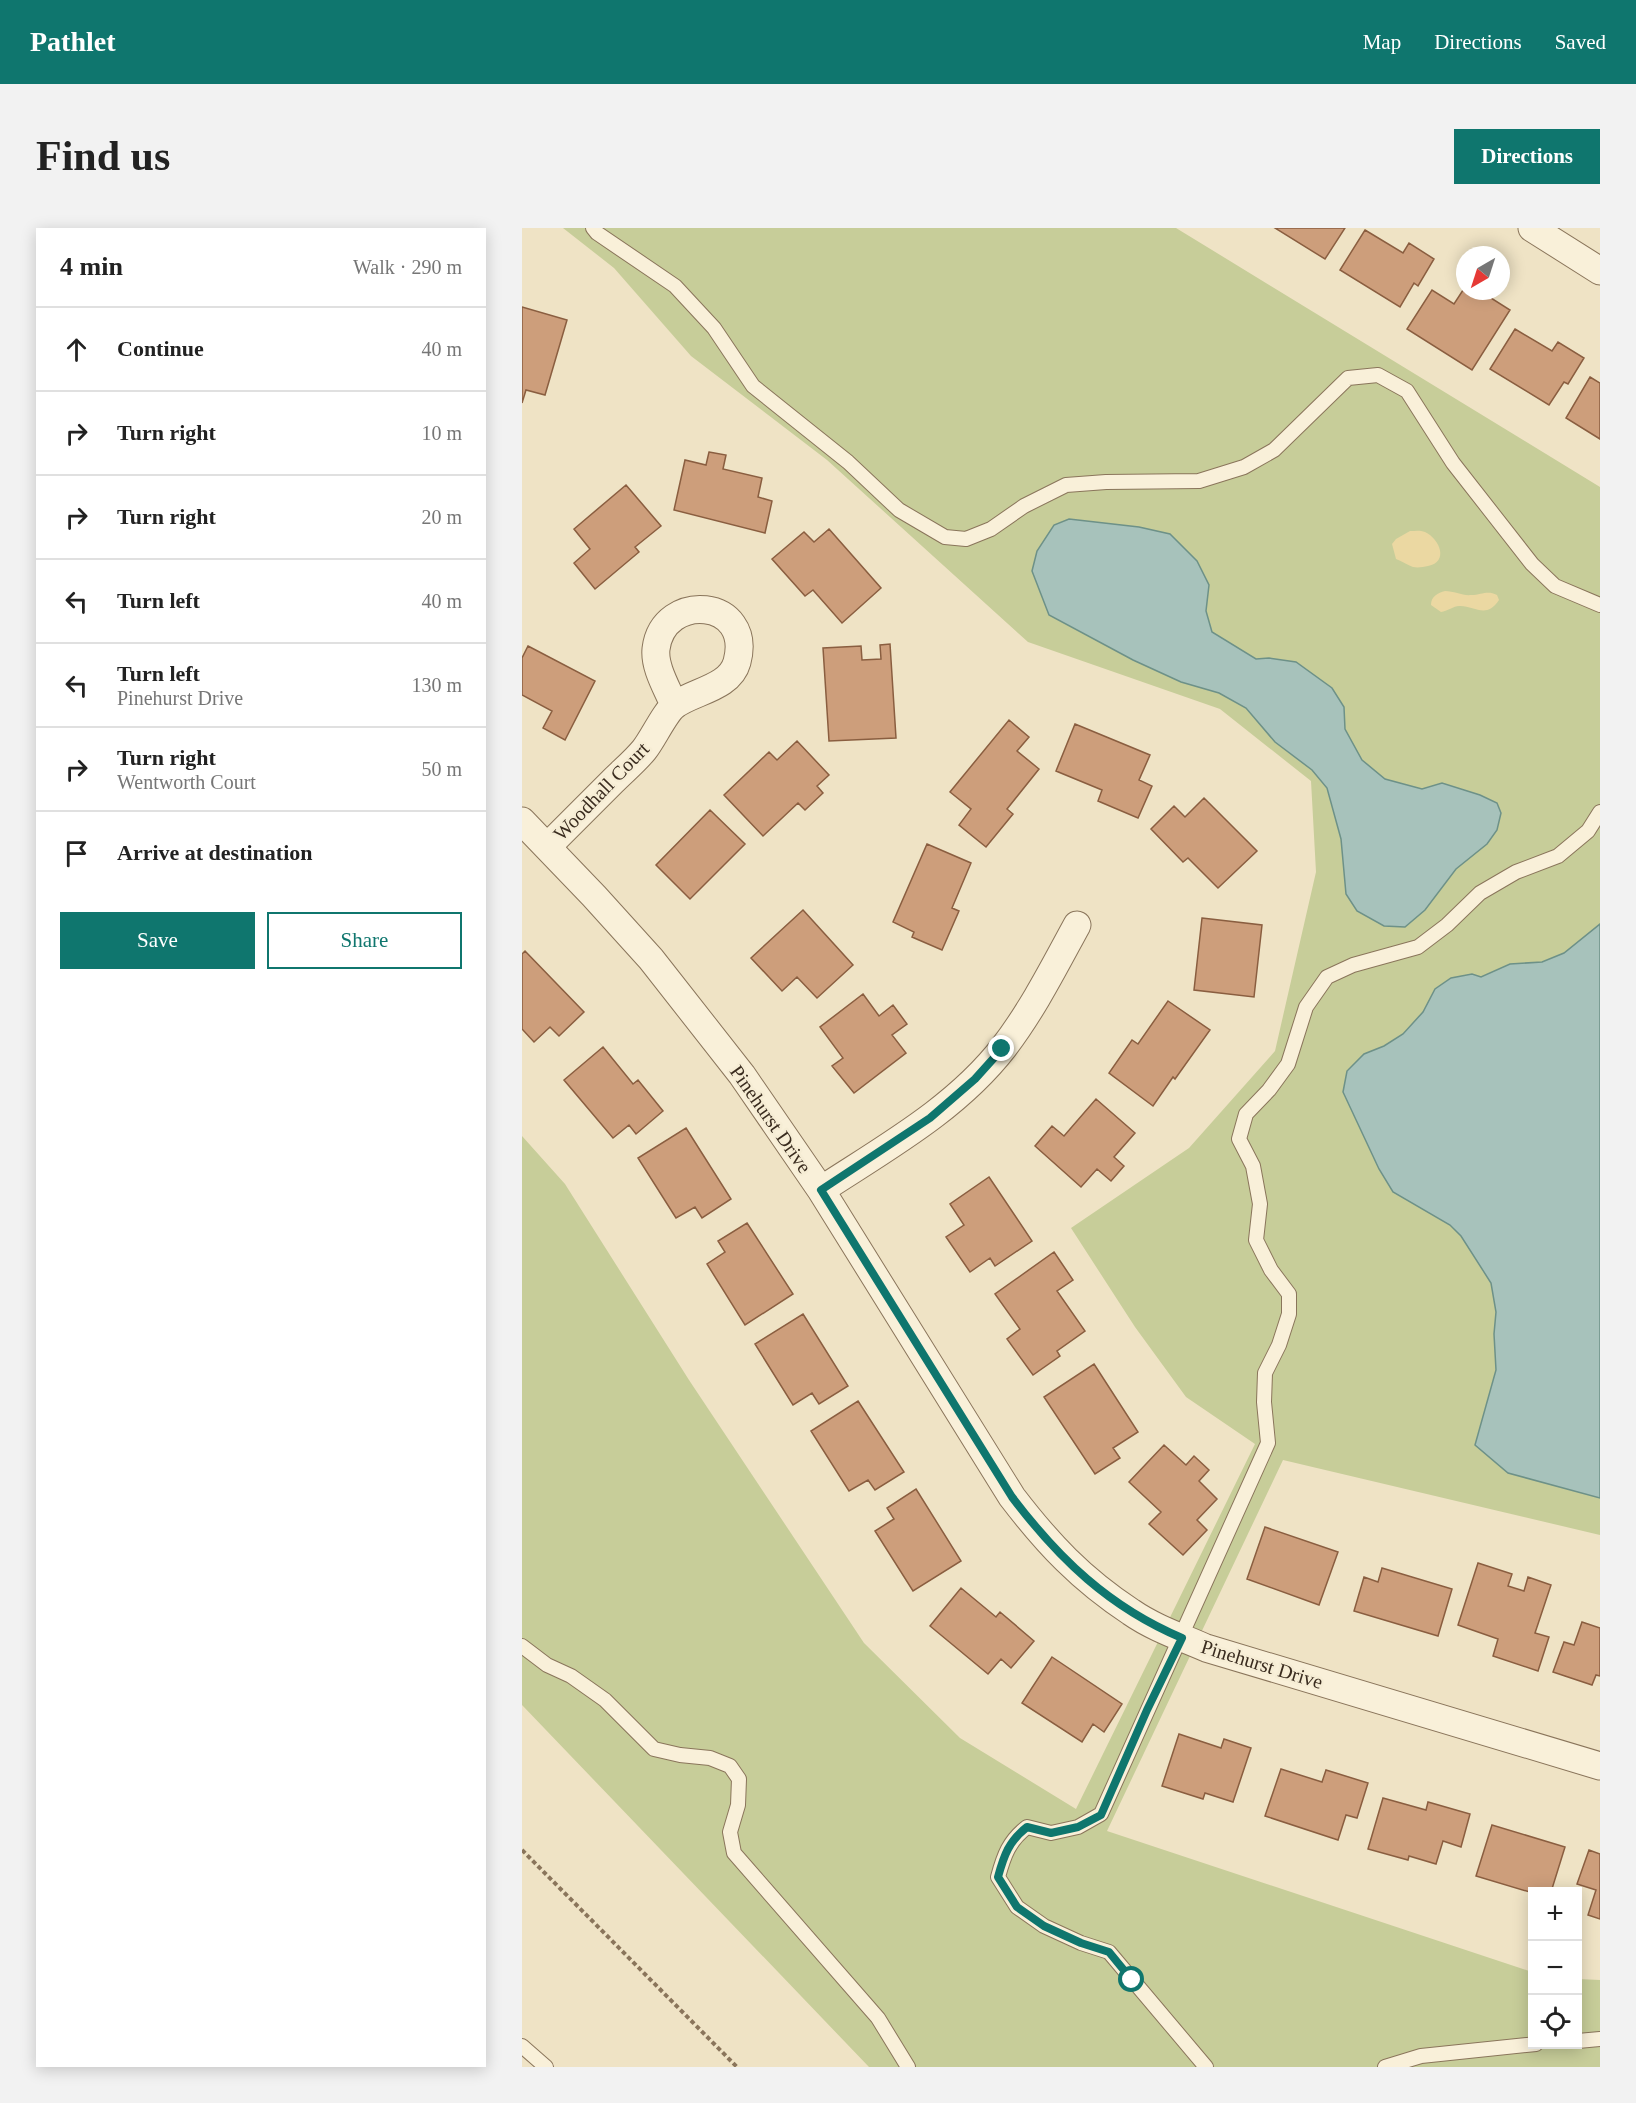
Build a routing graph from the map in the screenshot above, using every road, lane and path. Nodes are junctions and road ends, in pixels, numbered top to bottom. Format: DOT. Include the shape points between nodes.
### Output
graph roads {
  1 [pos="593,228"];
  2 [pos="1532,228"];
  3 [pos="1600,271"];
  4 [pos="1600,605"];
  5 [pos="674,705"];
  6 [pos="1600,813"];
  7 [pos="522,821"];
  8 [pos="547,846"];
  9 [pos="1077,926"];
  10 [pos="821,1190"];
  11 [pos="1182,1638"];
  12 [pos="522,1646"];
  13 [pos="1600,1766"];
  14 [pos="522,1850"];
  15 [pos="1600,2039"];
  16 [pos="1582,2041"];
  17 [pos="1528,2045"];
  18 [pos="522,2046"];
  19 [pos="546,2067"];
  20 [pos="737,2067"];
  21 [pos="908,2067"];
  22 [pos="1206,2067"];
  23 [pos="1385,2067"];
  1 -- 4 [label="lane" via="675,286 714,328 753,386 848,462 899,510 945,537 966,539 991,529 1024,506 1066,485 1199,481 1244,467 1274,450 1348,378 1378,375 1407,391 1453,463 1532,564 1555,586"];
  2 -- 3 [label="street"];
  5 -- 8 [label="street, Woodhall Court" via="643,751"];
  6 -- 11 [label="lane" via="1588,831 1558,856 1516,872 1480,893 1418,947 1353,964 1327,977 1306,1007 1288,1064 1246,1114 1239,1139 1252,1166 1260,1204 1256,1240 1289,1294 1289,1314 1265,1373 1268,1443"];
  7 -- 8 [label="street, Pinehurst Drive"];
  8 -- 10 [label="street, Pinehurst Drive" via="651,959 742,1075"];
  9 -- 10 [label="street" via="1024,1020 975,1079 930,1118"];
  10 -- 11 [label="street, Pinehurst Drive" via="1012,1497 1042,1536 1076,1571 1132,1613"];
  11 -- 13 [label="street, Pinehurst Drive"];
  11 -- 22 [label="lane" via="1101,1815 1078,1827 1051,1833 1027,1827 1014,1837 998,1877 1017,1907 1044,1926 1109,1952"];
  12 -- 21 [label="lane" via="605,1700 654,1749 710,1758 730,1766 739,1779 738,1805 730,1832 734,1853 878,2018"];
  14 -- 20 [label="path"];
  15 -- 16 [label="lane"];
  17 -- 23 [label="lane" via="1421,2056"];
  18 -- 19 [label="lane"];
}
